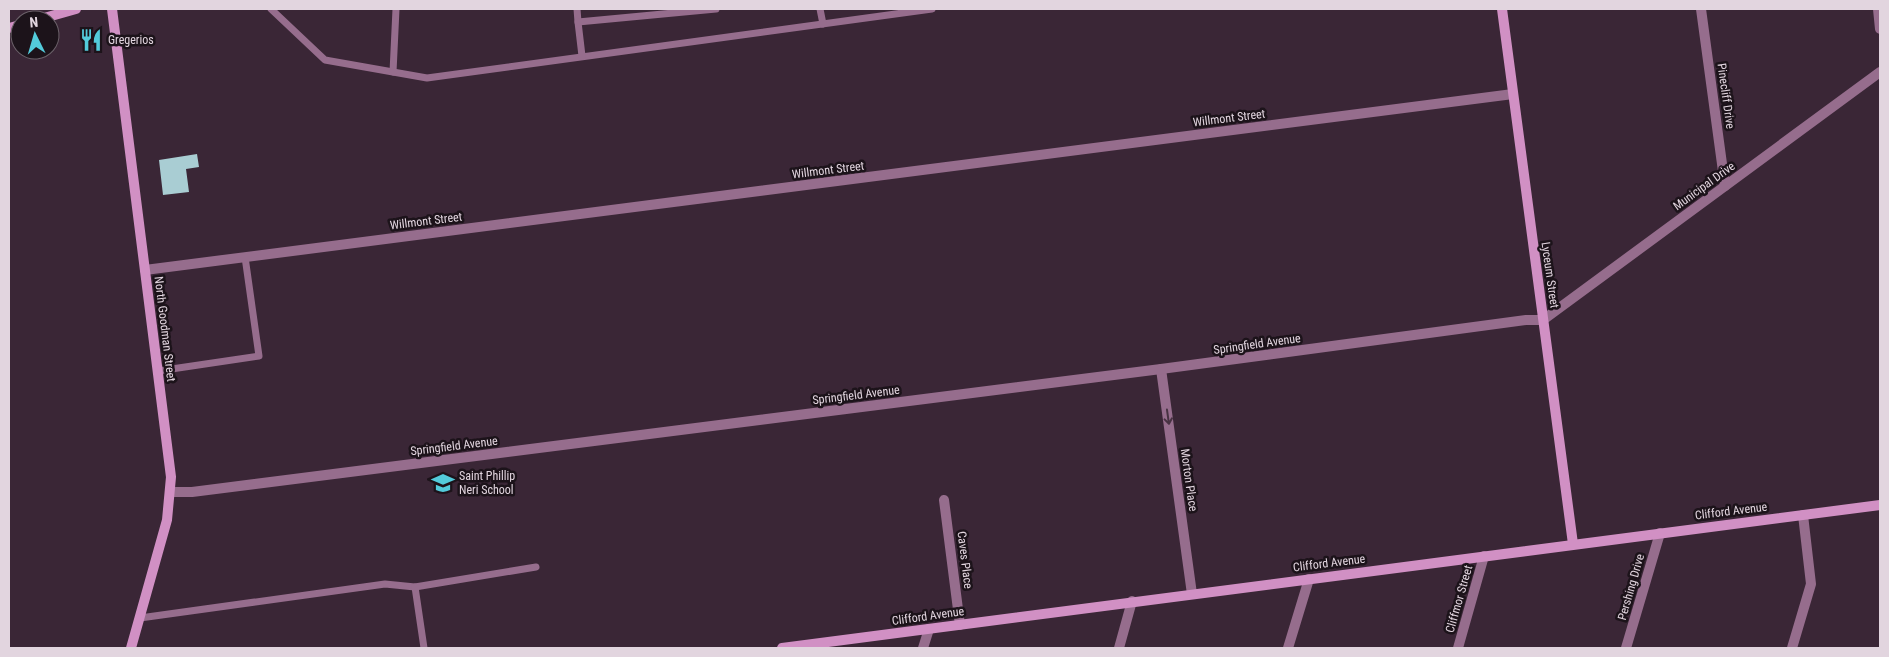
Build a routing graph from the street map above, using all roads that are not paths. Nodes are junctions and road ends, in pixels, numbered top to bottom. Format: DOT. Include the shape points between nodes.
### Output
graph roads {
  1 [pos="76,9"];
  2 [pos="112,9"];
  3 [pos="271,9"];
  4 [pos="396,9"];
  5 [pos="576,9"];
  6 [pos="716,9"];
  7 [pos="820,9"];
  8 [pos="932,9"];
  9 [pos="1502,9"];
  10 [pos="1701,9"];
  11 [pos="1878,9"];
  12 [pos="60,11"];
  13 [pos="578,22"];
  14 [pos="823,24"];
  15 [pos="1880,29"];
  16 [pos="582,56"];
  17 [pos="393,72"];
  18 [pos="1880,72"];
  19 [pos="1513,94"];
  20 [pos="1726,186"];
  21 [pos="246,257"];
  22 [pos="145,270"];
  23 [pos="1543,320"];
  24 [pos="1161,369"];
  25 [pos="158,371"];
  26 [pos="171,492"];
  27 [pos="944,500"];
  28 [pos="1880,505"];
  29 [pos="1803,515"];
  30 [pos="1660,533"];
  31 [pos="1573,544"];
  32 [pos="1484,556"];
  33 [pos="536,567"];
  34 [pos="1309,579"];
  35 [pos="415,587"];
  36 [pos="1192,594"];
  37 [pos="1132,601"];
  38 [pos="140,618"];
  39 [pos="960,624"];
  40 [pos="929,629"];
  41 [pos="131,648"];
  42 [pos="424,648"];
  43 [pos="782,648"];
  44 [pos="923,648"];
  45 [pos="1119,648"];
  46 [pos="1288,648"];
  47 [pos="1458,648"];
  48 [pos="1626,648"];
  49 [pos="1792,648"];
  1 -- 12 [label="main road"];
  2 -- 22 [label="main road, North Goodman Street"];
  3 -- 17 [label="lane" via="325,60"];
  4 -- 17 [label="lane"];
  5 -- 13 [label="lane"];
  6 -- 13 [label="lane"];
  7 -- 14 [label="lane"];
  8 -- 14 [label="lane"];
  9 -- 19 [label="main road, Lyceum Street"];
  10 -- 20 [label="street, Pinecliff Drive"];
  11 -- 15 [label="street"];
  13 -- 16 [label="lane"];
  14 -- 16 [label="lane"];
  16 -- 17 [label="lane" via="428,78"];
  18 -- 20 [label="street, Municipal Drive"];
  19 -- 21 [label="street, Willmont Street"];
  19 -- 23 [label="main road, Lyceum Street"];
  20 -- 23 [label="street, Municipal Drive"];
  21 -- 22 [label="street, Willmont Street"];
  21 -- 25 [label="lane" via="259,356"];
  22 -- 25 [label="main road, North Goodman Street"];
  23 -- 24 [label="street, Springfield Avenue"];
  23 -- 31 [label="main road, Lyceum Street"];
  24 -- 26 [label="street, Springfield Avenue" via="192,492"];
  24 -- 36 [label="street, Morton Place, one-way"];
  25 -- 26 [label="main road, North Goodman Street"];
  26 -- 38 [label="main road, North Goodman Street" via="167,520"];
  27 -- 39 [label="street, Caves Place"];
  28 -- 29 [label="main road, Clifford Avenue"];
  29 -- 30 [label="main road, Clifford Avenue"];
  29 -- 49 [label="street" via="1811,584"];
  30 -- 31 [label="main road, Clifford Avenue"];
  30 -- 48 [label="street, Pershing Drive"];
  31 -- 32 [label="main road, Clifford Avenue"];
  32 -- 34 [label="main road, Clifford Avenue"];
  32 -- 47 [label="street, Cliffmor Street"];
  33 -- 35 [label="lane"];
  34 -- 36 [label="main road, Clifford Avenue"];
  34 -- 46 [label="street"];
  35 -- 38 [label="lane" via="385,584"];
  35 -- 42 [label="lane"];
  36 -- 37 [label="main road, Clifford Avenue"];
  37 -- 39 [label="main road, Clifford Avenue"];
  37 -- 45 [label="street"];
  38 -- 41 [label="main road, North Goodman Street"];
  39 -- 40 [label="main road, Clifford Avenue"];
  40 -- 43 [label="main road, Clifford Avenue"];
  40 -- 44 [label="street"];
}
